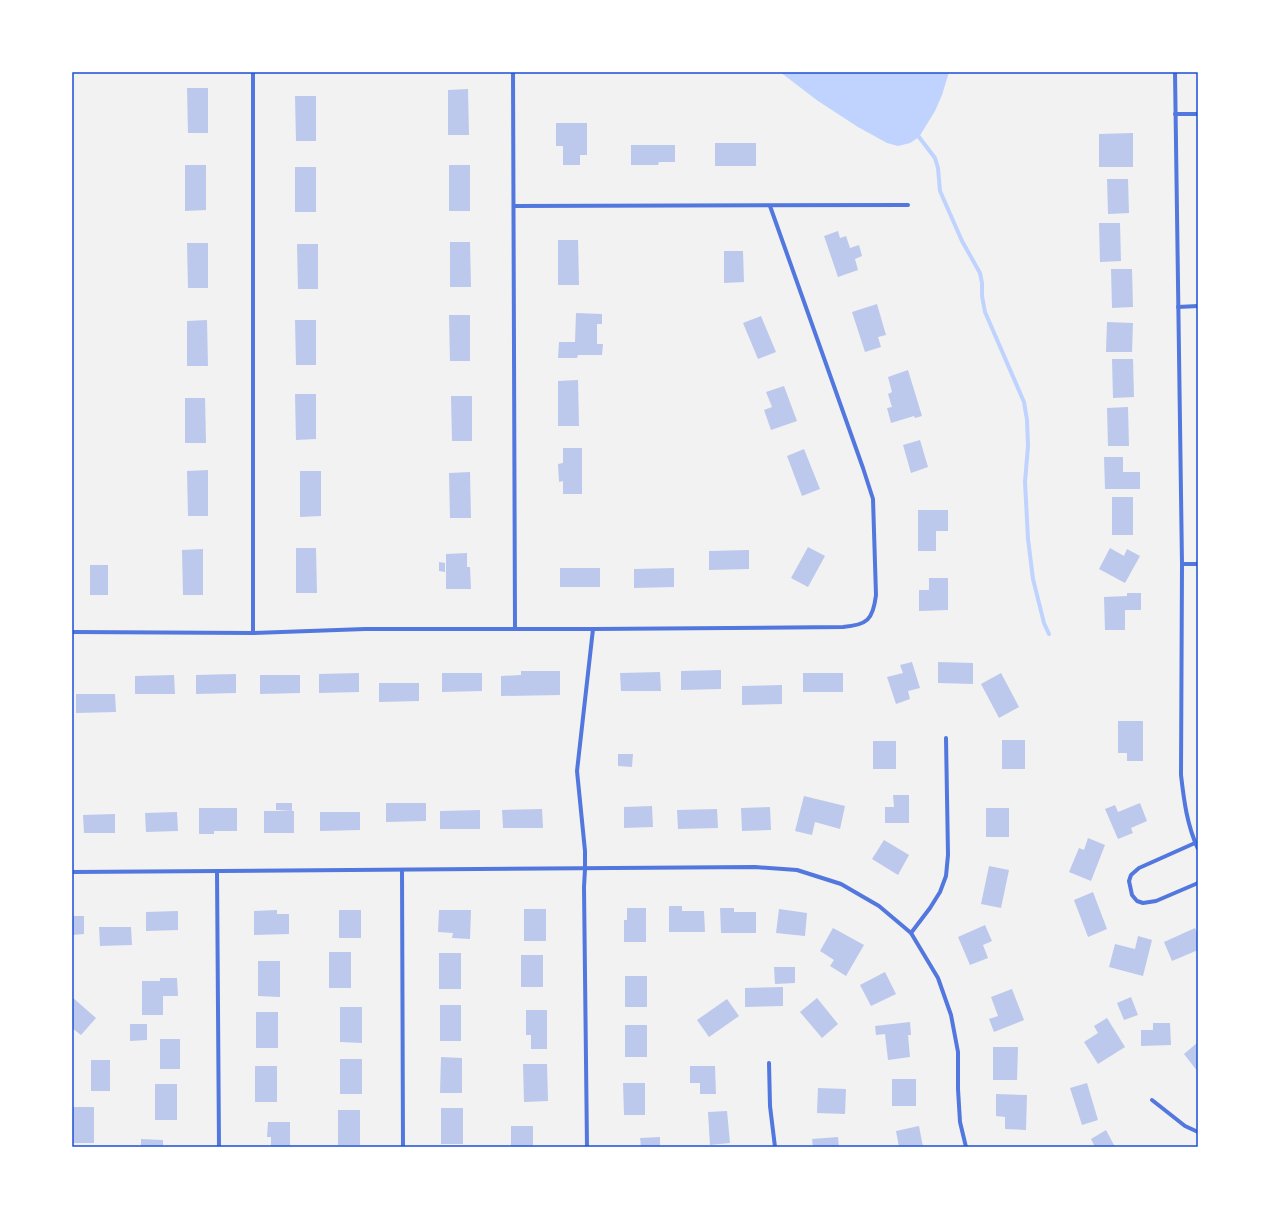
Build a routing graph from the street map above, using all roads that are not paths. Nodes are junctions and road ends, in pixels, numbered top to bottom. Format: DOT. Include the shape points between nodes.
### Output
graph roads {
  1 [pos="253,72"];
  2 [pos="513,72"];
  3 [pos="1175,72"];
  4 [pos="1175,114"];
  5 [pos="1198,114"];
  6 [pos="908,204"];
  7 [pos="514,206"];
  8 [pos="770,206"];
  9 [pos="1178,306"];
  10 [pos="1198,306"];
  11 [pos="1182,564"];
  12 [pos="1198,564"];
  13 [pos="514,629"];
  14 [pos="593,629"];
  15 [pos="72,632"];
  16 [pos="253,633"];
  17 [pos="946,738"];
  18 [pos="1195,843"];
  19 [pos="1198,849"];
  20 [pos="585,868"];
  21 [pos="402,870"];
  22 [pos="72,872"];
  23 [pos="217,872"];
  24 [pos="1198,883"];
  25 [pos="911,933"];
  26 [pos="769,1063"];
  27 [pos="1152,1100"];
  28 [pos="1198,1132"];
  29 [pos="218,1147"];
  30 [pos="403,1147"];
  31 [pos="587,1147"];
  32 [pos="775,1147"];
  33 [pos="966,1147"];
  1 -- 16 [label="street"];
  2 -- 7 [label="street"];
  3 -- 4 [label="street"];
  4 -- 5 [label="street"];
  4 -- 9 [label="street"];
  6 -- 8 [label="street"];
  7 -- 8 [label="street"];
  7 -- 13 [label="street"];
  8 -- 14 [label="street" via="873,499 876,595 871,617 856,626 843,627"];
  9 -- 10 [label="street"];
  9 -- 11 [label="street"];
  11 -- 12 [label="street"];
  11 -- 18 [label="street" via="1181,775 1187,820"];
  13 -- 14 [label="street"];
  13 -- 16 [label="street" via="365,629"];
  14 -- 20 [label="street" via="577,771"];
  15 -- 16 [label="street"];
  17 -- 25 [label="street" via="946,876 940,892"];
  18 -- 19 [label="street"];
  18 -- 24 [label="street" via="1139,868 1131,875 1129,881 1132,895 1143,903 1156,901"];
  20 -- 21 [label="street"];
  20 -- 25 [label="street" via="755,867 797,870 841,884 879,906"];
  20 -- 31 [label="street"];
  21 -- 23 [label="street"];
  21 -- 30 [label="street"];
  22 -- 23 [label="street"];
  23 -- 29 [label="street"];
  25 -- 33 [label="street" via="938,978 951,1015 958,1052 960,1122"];
  26 -- 32 [label="street" via="770,1106"];
  27 -- 28 [label="street" via="1185,1126"];
}
